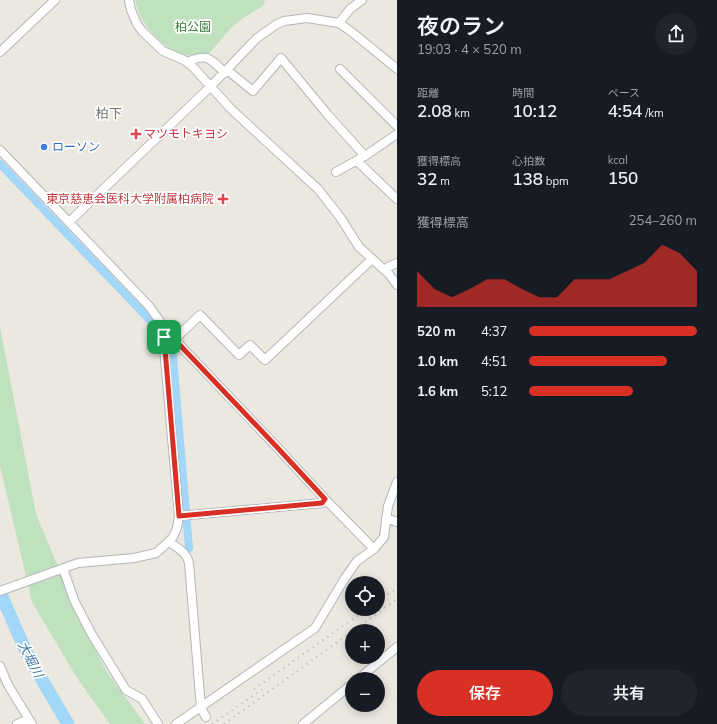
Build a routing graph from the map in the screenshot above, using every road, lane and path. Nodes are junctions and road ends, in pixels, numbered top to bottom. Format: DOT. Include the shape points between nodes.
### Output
graph roads {
  1 [pos="55,0"];
  2 [pos="129,0"];
  3 [pos="362,0"];
  4 [pos="339,23"];
  5 [pos="0,52"];
  6 [pos="187,62"];
  7 [pos="340,69"];
  8 [pos="397,69"];
  9 [pos="226,72"];
  10 [pos="210,87"];
  11 [pos="397,126"];
  12 [pos="397,134"];
  13 [pos="0,150"];
  14 [pos="365,156"];
  15 [pos="357,161"];
  16 [pos="336,172"];
  17 [pos="397,199"];
  18 [pos="69,222"];
  19 [pos="372,259"];
  20 [pos="397,263"];
  21 [pos="385,270"];
  22 [pos="397,285"];
  23 [pos="174,336"];
  24 [pos="164,337"];
  25 [pos="397,482"];
  26 [pos="325,499"];
  27 [pos="179,516"];
  28 [pos="386,518"];
  29 [pos="397,522"];
  30 [pos="169,542"];
  31 [pos="374,549"];
  32 [pos="63,568"];
  33 [pos="0,590"];
  34 [pos="397,647"];
  35 [pos="0,666"];
  36 [pos="367,672"];
  37 [pos="345,690"];
  38 [pos="201,708"];
  39 [pos="206,717"];
  40 [pos="30,721"];
  41 [pos="307,723"];
  42 [pos="17,724"];
  43 [pos="158,724"];
  44 [pos="176,724"];
  1 -- 5 [label="street"];
  2 -- 6 [label="street" via="131,10 142,31 163,51"];
  3 -- 4 [label="street" via="350,9"];
  4 -- 8 [label="street"];
  4 -- 9 [label="street" via="307,18 277,24 257,38"];
  6 -- 9 [label="street" via="196,58 207,58"];
  6 -- 10 [label="street"];
  7 -- 11 [label="street"];
  9 -- 10 [label="street"];
  9 -- 14 [label="street" via="253,91 282,58"];
  10 -- 18 [label="street"];
  10 -- 19 [label="street" via="318,189 340,217 358,247"];
  12 -- 14 [label="street"];
  13 -- 18 [label="street"];
  14 -- 15 [label="street"];
  15 -- 16 [label="street"];
  15 -- 17 [label="street"];
  18 -- 24 [label="street" via="154,310"];
  19 -- 21 [label="street"];
  19 -- 23 [label="street" via="265,360 250,345 239,355 200,315 179,335"];
  20 -- 21 [label="street"];
  21 -- 22 [label="street"];
  23 -- 24 [label="street"];
  23 -- 26 [label="street"];
  24 -- 27 [label="street"];
  25 -- 28 [label="street"];
  26 -- 27 [label="street" via="322,503"];
  26 -- 31 [label="street"];
  27 -- 30 [label="street" via="177,528"];
  28 -- 29 [label="street"];
  28 -- 31 [label="street" via="386,532"];
  30 -- 32 [label="street" via="152,555 84,562"];
  30 -- 38 [label="street" via="179,548 189,563"];
  31 -- 38 [label="street" via="357,561 315,628"];
  32 -- 33 [label="street"];
  32 -- 43 [label="street" via="74,600 91,634 126,690 142,699"];
  34 -- 36 [label="street"];
  35 -- 40 [label="street" via="8,685"];
  37 -- 41 [label="street"];
  38 -- 39 [label="street"];
  38 -- 44 [label="street"];
  40 -- 42 [label="street"];
}
